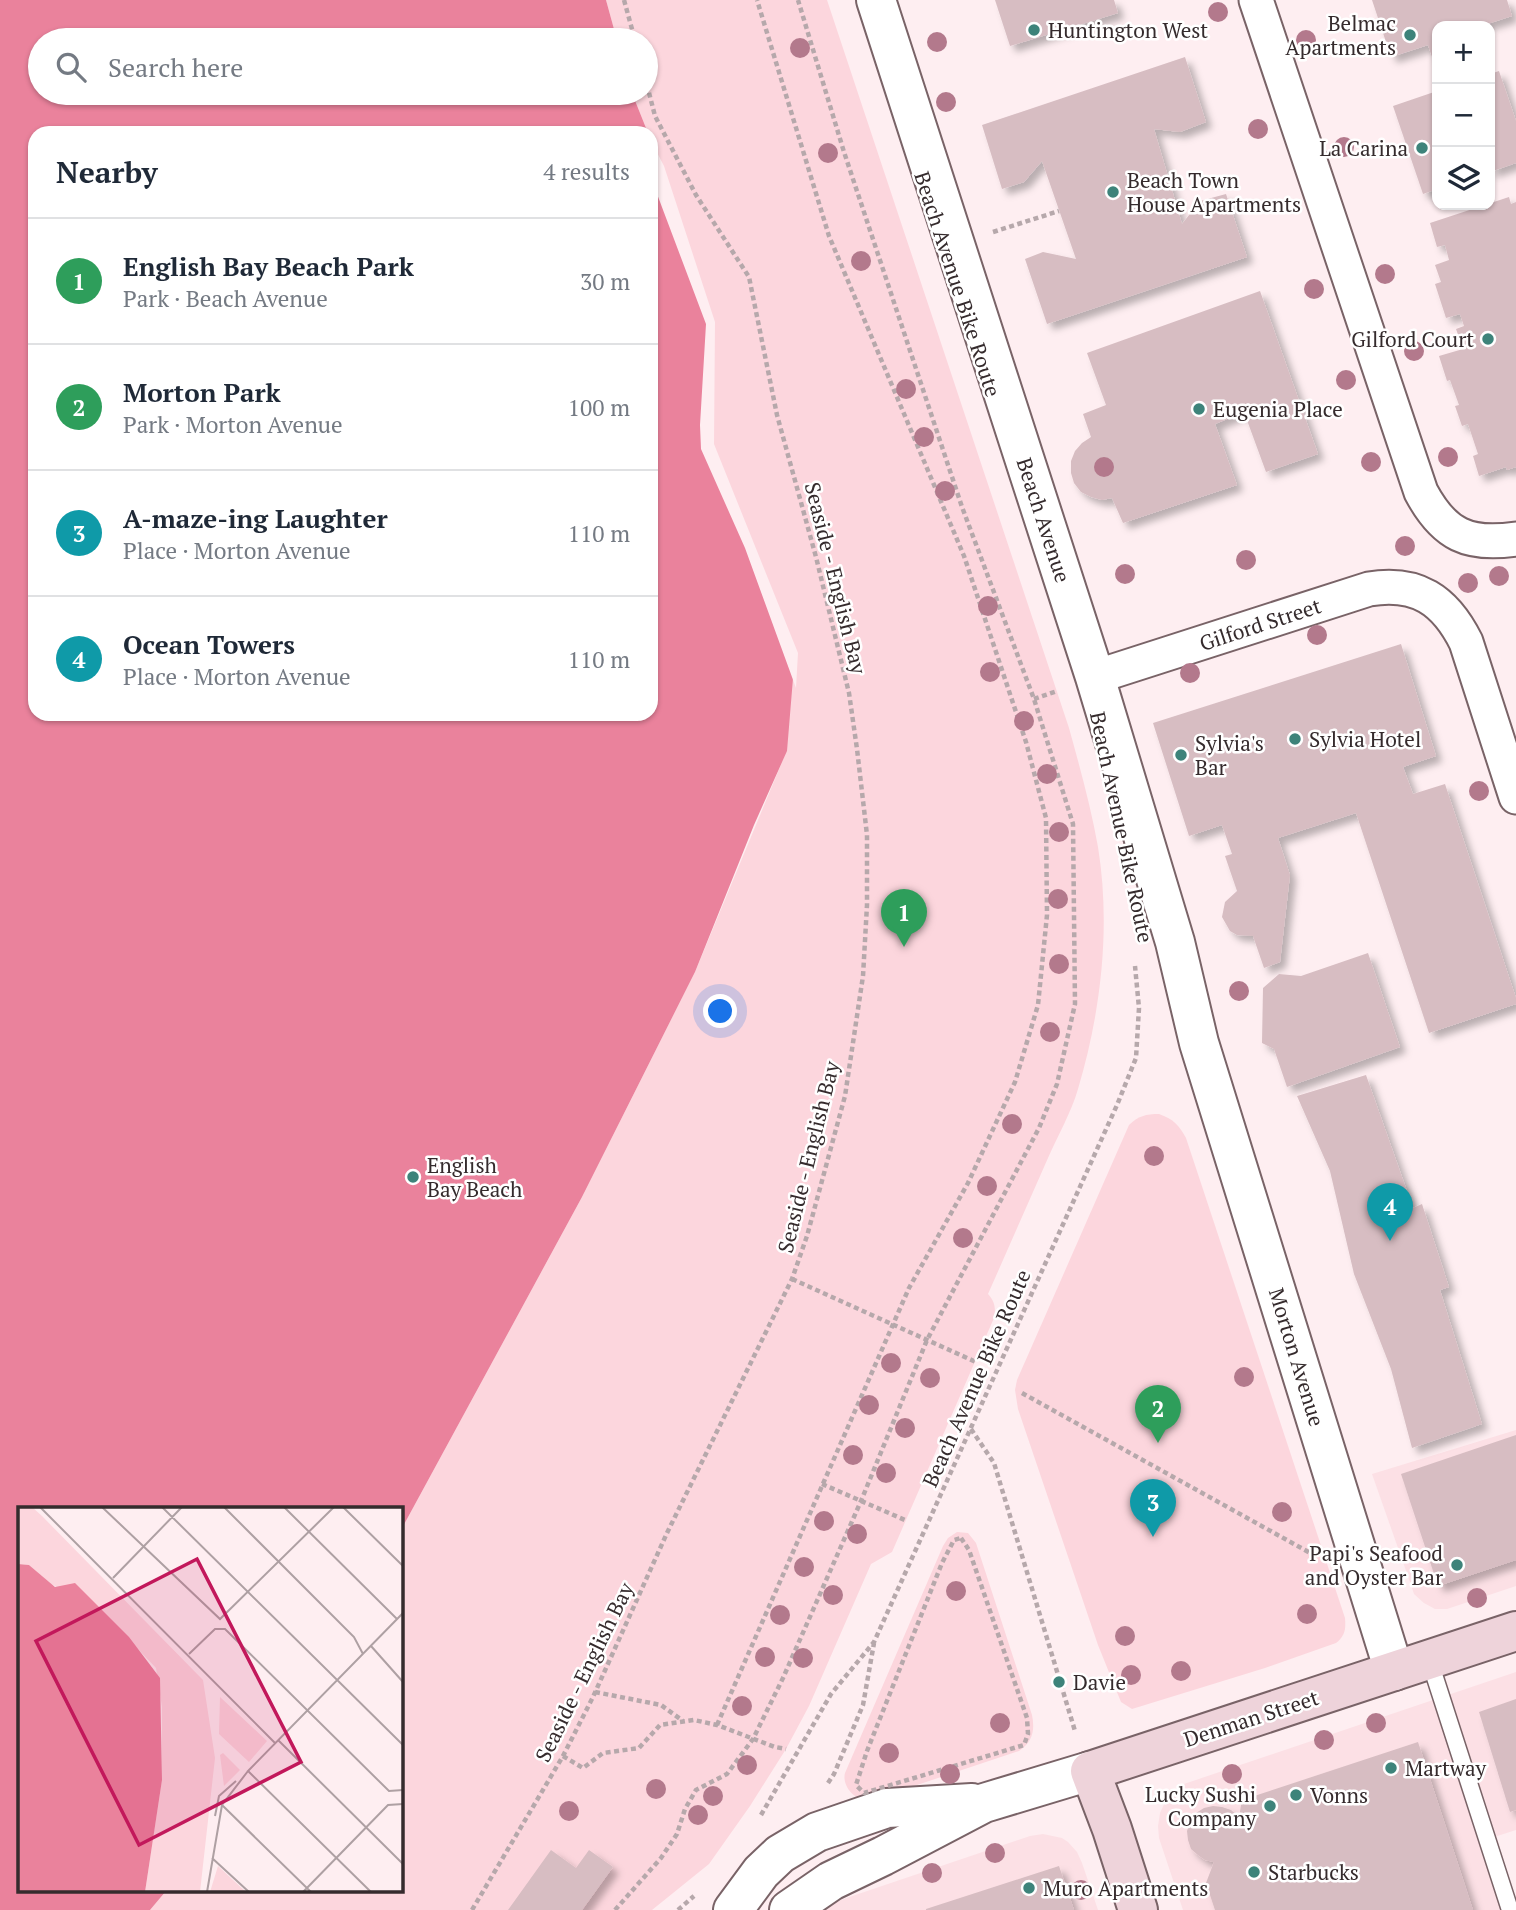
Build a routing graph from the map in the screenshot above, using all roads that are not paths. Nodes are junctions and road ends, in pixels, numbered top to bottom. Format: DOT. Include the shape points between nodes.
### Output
graph roads {
  1 [pos="876,0"];
  2 [pos="1256,0"];
  3 [pos="1516,539"];
  4 [pos="1095,677"];
  5 [pos="1516,797"];
  6 [pos="1199,1043"];
  7 [pos="1516,1631"];
  8 [pos="1412,1665"];
  9 [pos="1090,1772"];
  10 [pos="984,1803"];
  11 [pos="733,1910"];
  12 [pos="789,1910"];
  13 [pos="1138,1910"];
  14 [pos="1510,1910"];
  1 -- 4 [label="street, Beach Avenue"];
  2 -- 3 [label="street" via="1421,492 1437,517 1458,534 1471,540"];
  4 -- 5 [label="street, Gilford Street" via="1369,589 1401,586 1447,610 1459,627"];
  4 -- 6 [label="street, Beach Avenue" via="1175,942"];
  6 -- 8 [label="street, Morton Avenue"];
  7 -- 8 [label="main road, Denman Street"];
  8 -- 9 [label="main road, Denman Street"];
  8 -- 14 [label="lane"];
  9 -- 10 [label="street, Denman Street"];
  9 -- 13 [label="main road"];
  10 -- 11 [label="street, Denman Street" via="887,1808 817,1832 780,1854"];
  10 -- 12 [label="street, Denman Street" via="831,1881"];
}
